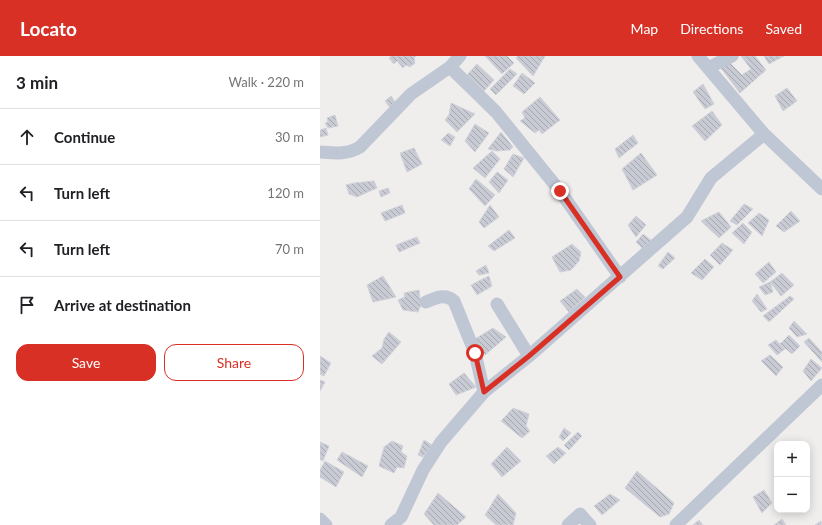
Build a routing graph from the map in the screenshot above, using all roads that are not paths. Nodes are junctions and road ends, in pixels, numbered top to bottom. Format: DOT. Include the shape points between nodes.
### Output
graph roads {
  1 [pos="698,56"];
  2 [pos="732,56"];
  3 [pos="454,60"];
  4 [pos="708,68"];
  5 [pos="764,134"];
  6 [pos="320,152"];
  7 [pos="822,189"];
  8 [pos="620,277"];
  9 [pos="426,302"];
  10 [pos="497,304"];
  11 [pos="529,356"];
  12 [pos="822,385"];
  13 [pos="484,392"];
  14 [pos="320,520"];
  15 [pos="326,525"];
  16 [pos="391,525"];
  17 [pos="568,525"];
  18 [pos="590,525"];
  19 [pos="676,525"];
  1 -- 4 [label="street"];
  2 -- 4 [label="street"];
  3 -- 6 [label="street" via="411,94 360,147 346,153"];
  3 -- 8 [label="street" via="560,191"];
  4 -- 5 [label="street"];
  5 -- 7 [label="street"];
  5 -- 8 [label="street" via="711,178 687,217"];
  8 -- 11 [label="street"];
  9 -- 13 [label="street" via="438,297 448,297 454,301 475,353"];
  10 -- 11 [label="street"];
  11 -- 13 [label="street"];
  12 -- 19 [label="street"];
  13 -- 16 [label="street" via="441,442 423,470 401,517"];
  14 -- 15 [label="street"];
  17 -- 18 [label="street" via="580,514"];
}
